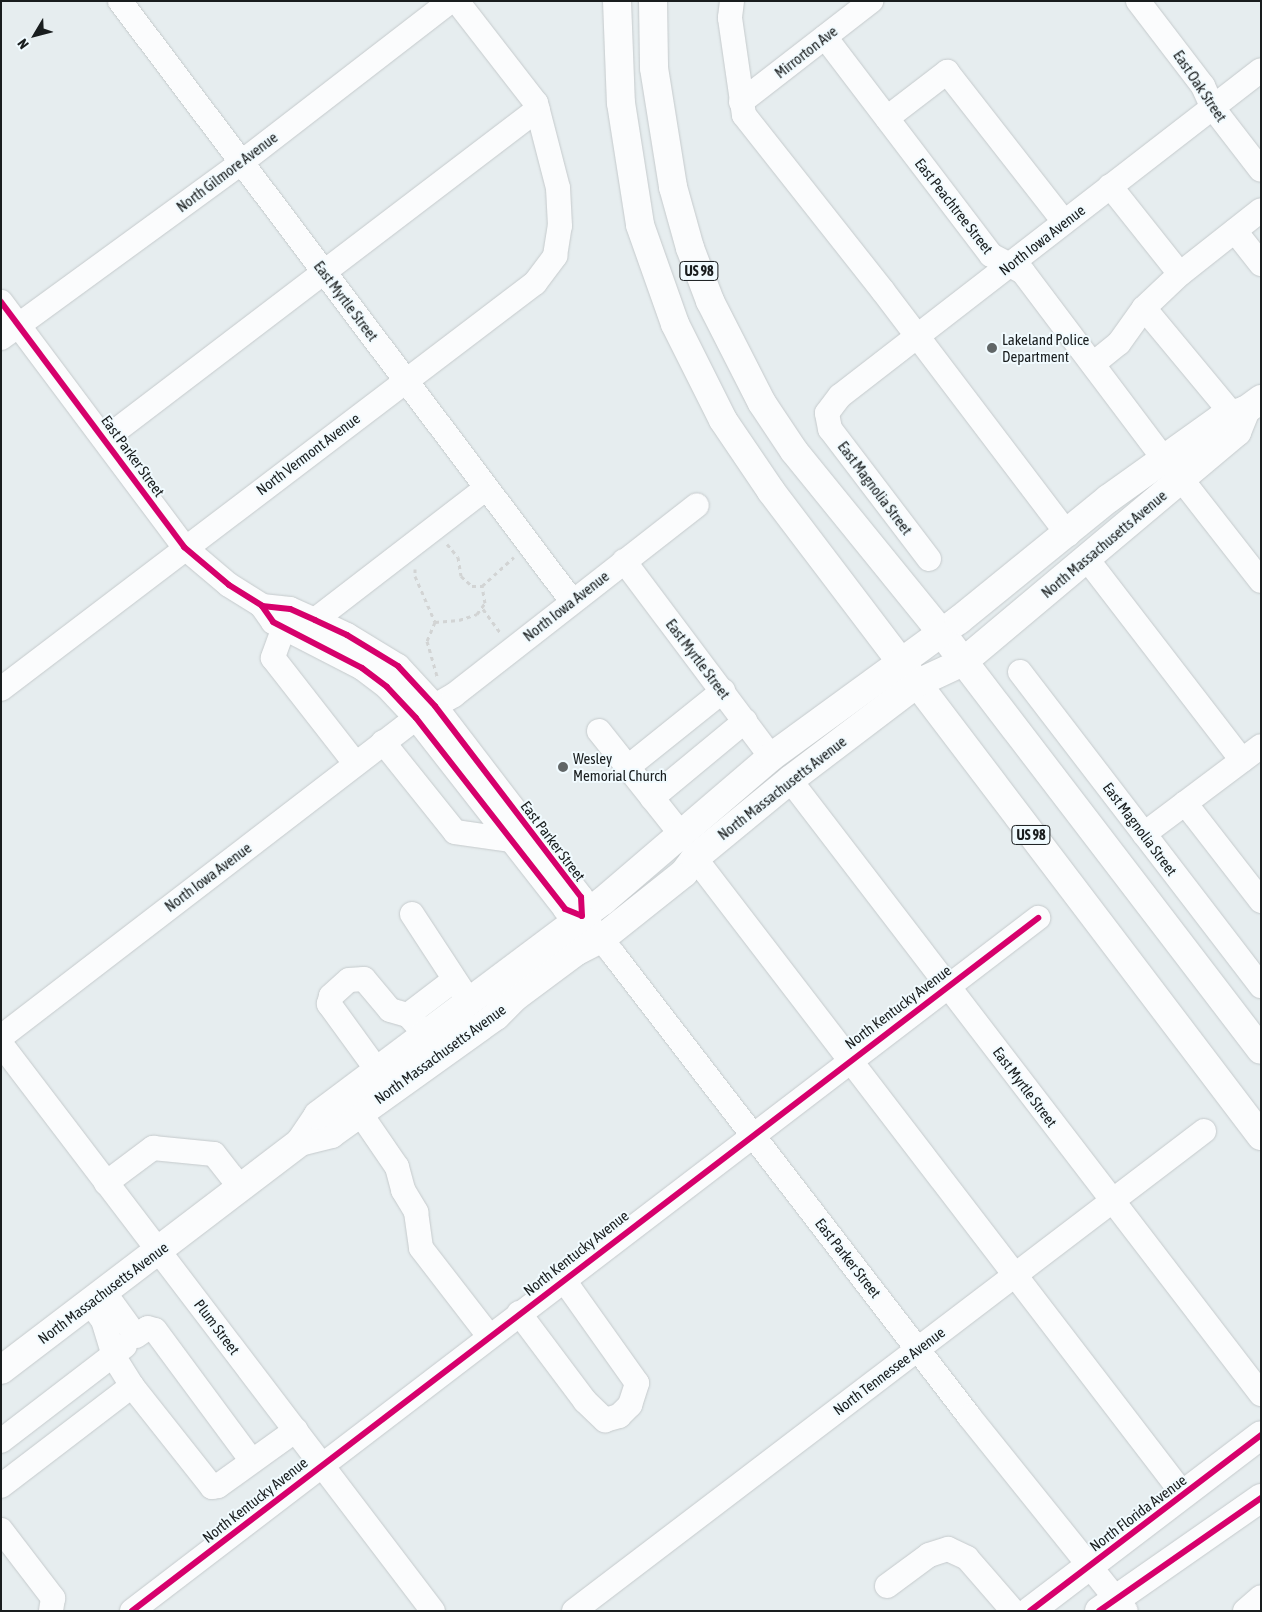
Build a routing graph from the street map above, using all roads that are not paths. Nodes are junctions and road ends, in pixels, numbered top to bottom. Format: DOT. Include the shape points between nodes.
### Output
graph roads {
  1 [pos="120,1"];
  2 [pos="450,1"];
  3 [pos="457,1"];
  4 [pos="616,1"];
  5 [pos="653,1"];
  6 [pos="732,1"];
  7 [pos="871,1"];
  8 [pos="1138,1"];
  9 [pos="825,37"];
  10 [pos="1261,70"];
  11 [pos="741,102"];
  12 [pos="1213,108"];
  13 [pos="538,109"];
  14 [pos="886,118"];
  15 [pos="242,162"];
  16 [pos="1261,170"];
  17 [pos="1110,186"];
  18 [pos="1261,210"];
  19 [pos="1064,222"];
  20 [pos="1235,231"];
  21 [pos="1261,264"];
  22 [pos="1009,265"];
  23 [pos="325,273"];
  24 [pos="1180,274"];
  25 [pos="1,302"];
  26 [pos="1144,308"];
  27 [pos="10,332"];
  28 [pos="918,336"];
  29 [pos="1093,364"];
  30 [pos="405,381"];
  31 [pos="1246,408"];
  32 [pos="827,413"];
  33 [pos="105,439"];
  34 [pos="1164,459"];
  35 [pos="1182,480"];
  36 [pos="486,490"];
  37 [pos="698,505"];
  38 [pos="1068,535"];
  39 [pos="184,547"];
  40 [pos="930,559"];
  41 [pos="1087,559"];
  42 [pos="624,561"];
  43 [pos="1261,581"];
  44 [pos="572,601"];
  45 [pos="262,606"];
  46 [pos="315,620"];
  47 [pos="284,627"];
  48 [pos="941,632"];
  49 [pos="900,660"];
  50 [pos="964,662"];
  51 [pos="1020,672"];
  52 [pos="918,683"];
  53 [pos="1,689"];
  54 [pos="723,691"];
  55 [pos="425,712"];
  56 [pos="746,720"];
  57 [pos="599,731"];
  58 [pos="383,742"];
  59 [pos="1261,746"];
  60 [pos="771,757"];
  61 [pos="1242,760"];
  62 [pos="355,763"];
  63 [pos="628,767"];
  64 [pos="790,780"];
  65 [pos="652,798"];
  66 [pos="1185,803"];
  67 [pos="680,833"];
  68 [pos="1144,834"];
  69 [pos="511,840"];
  70 [pos="695,858"];
  71 [pos="1261,901"];
  72 [pos="412,914"];
  73 [pos="582,916"];
  74 [pos="1038,918"];
  75 [pos="601,939"];
  76 [pos="947,986"];
  77 [pos="1261,986"];
  78 [pos="461,991"];
  79 [pos="416,1025"];
  80 [pos="1,1037"];
  81 [pos="1,1044"];
  82 [pos="1261,1050"];
  83 [pos="849,1059"];
  84 [pos="378,1070"];
  85 [pos="360,1113"];
  86 [pos="1204,1131"];
  87 [pos="752,1134"];
  88 [pos="1261,1136"];
  89 [pos="300,1142"];
  90 [pos="106,1183"];
  91 [pos="240,1187"];
  92 [pos="1113,1201"];
  93 [pos="159,1250"];
  94 [pos="1017,1274"];
  95 [pos="564,1279"];
  96 [pos="97,1298"];
  97 [pos="518,1313"];
  98 [pos="136,1336"];
  99 [pos="489,1336"];
  100 [pos="917,1350"];
  101 [pos="114,1356"];
  102 [pos="1,1370"];
  103 [pos="132,1386"];
  104 [pos="1261,1394"];
  105 [pos="296,1430"];
  106 [pos="1261,1434"];
  107 [pos="1,1441"];
  108 [pos="252,1461"];
  109 [pos="322,1464"];
  110 [pos="1,1486"];
  111 [pos="1183,1494"];
  112 [pos="1261,1498"];
  113 [pos="1,1530"];
  114 [pos="1089,1565"];
  115 [pos="887,1586"];
  116 [pos="1261,1597"];
  117 [pos="1113,1607"];
  118 [pos="51,1611"];
  119 [pos="132,1611"];
  120 [pos="432,1611"];
  121 [pos="574,1611"];
  122 [pos="1013,1611"];
  123 [pos="1030,1611"];
  124 [pos="1245,1611"];
  1 -- 15 [label="street, East Myrtle Street"];
  2 -- 15 [label="street, North Gilmore Avenue"];
  3 -- 13 [label="street"];
  4 -- 49 [label="main road, US 98" via="616,39 629,164 640,225 674,324 699,376 744,453"];
  5 -- 48 [label="main road, US 98" via="654,68 662,129 688,239 710,301 735,354 794,452"];
  6 -- 11 [label="street" via="730,18"];
  7 -- 9 [label="street, Mirrorton Ave"];
  8 -- 12 [label="street, East Oak Street" via="1203,86"];
  9 -- 11 [label="street, Mirrorton Ave"];
  9 -- 14 [label="street, East Peachtree Street"];
  10 -- 12 [label="street, North Iowa Avenue"];
  11 -- 28 [label="street" via="754,129"];
  12 -- 16 [label="street, East Oak Street"];
  12 -- 17 [label="street, North Iowa Avenue"];
  13 -- 23 [label="street"];
  13 -- 30 [label="street, North Vermont Avenue" via="558,188 560,226 555,256 535,283"];
  14 -- 19 [label="street" via="947,72"];
  14 -- 22 [label="street, East Peachtree Street" via="991,255"];
  15 -- 23 [label="street, East Myrtle Street"];
  15 -- 27 [label="street, North Gilmore Avenue"];
  17 -- 19 [label="street, North Iowa Avenue"];
  17 -- 24 [label="street"];
  18 -- 20 [label="street"];
  19 -- 22 [label="street, North Iowa Avenue"];
  20 -- 21 [label="street"];
  20 -- 24 [label="street"];
  22 -- 28 [label="street, North Iowa Avenue"];
  22 -- 29 [label="street, East Peachtree Street" via="1023,272"];
  23 -- 30 [label="street, East Myrtle Street"];
  23 -- 33 [label="street"];
  24 -- 26 [label="street"];
  25 -- 27 [label="street, East Parker Street"];
  26 -- 29 [label="street" via="1119,343"];
  26 -- 31 [label="street"];
  27 -- 33 [label="street, East Parker Street"];
  28 -- 32 [label="street, North Iowa Avenue" via="840,396"];
  28 -- 38 [label="street"];
  29 -- 34 [label="street, East Peachtree Street"];
  30 -- 36 [label="street, East Myrtle Street"];
  30 -- 39 [label="street, North Vermont Avenue"];
  31 -- 34 [label="main road, North Massachusetts Avenue" via="1221,418"];
  31 -- 35 [label="main road, North Massachusetts Avenue" via="1237,432"];
  32 -- 40 [label="street, East Magnolia Street" via="830,429"];
  33 -- 39 [label="street, East Parker Street"];
  34 -- 38 [label="main road, North Massachusetts Avenue" via="1108,500"];
  35 -- 41 [label="main road, North Massachusetts Avenue"];
  35 -- 43 [label="street"];
  36 -- 44 [label="street, East Myrtle Street"];
  36 -- 46 [label="street"];
  37 -- 42 [label="street, North Iowa Avenue"];
  38 -- 48 [label="main road, North Massachusetts Avenue"];
  39 -- 45 [label="street, East Parker Street" via="229,585"];
  39 -- 53 [label="street, North Vermont Avenue"];
  41 -- 50 [label="main road, North Massachusetts Avenue"];
  41 -- 61 [label="street"];
  42 -- 44 [label="street, North Iowa Avenue"];
  42 -- 54 [label="street, East Myrtle Street"];
  44 -- 55 [label="street, North Iowa Avenue" via="454,695"];
  45 -- 46 [label="street, East Parker Street" via="290,609"];
  45 -- 47 [label="street, East Parker Street" via="273,622"];
  46 -- 55 [label="street, East Parker Street" via="398,666"];
  47 -- 55 [label="street, East Parker Street" via="362,668"];
  47 -- 62 [label="street" via="273,658"];
  48 -- 49 [label="main road, North Massachusetts Avenue"];
  48 -- 50 [label="main road, US 98"];
  49 -- 52 [label="main road, US 98"];
  49 -- 60 [label="main road, North Massachusetts Avenue"];
  50 -- 52 [label="main road, North Massachusetts Avenue"];
  50 -- 82 [label="main road, US 98"];
  51 -- 68 [label="street, East Magnolia Street"];
  52 -- 64 [label="main road, North Massachusetts Avenue"];
  52 -- 88 [label="main road, US 98"];
  54 -- 56 [label="street, East Myrtle Street"];
  54 -- 63 [label="street"];
  55 -- 58 [label="street, North Iowa Avenue"];
  55 -- 69 [label="street, East Parker Street"];
  55 -- 73 [label="street, East Parker Street" via="581,897"];
  56 -- 60 [label="street, East Myrtle Street"];
  56 -- 65 [label="street"];
  57 -- 63 [label="street"];
  58 -- 62 [label="street, North Iowa Avenue"];
  58 -- 69 [label="street" via="455,832"];
  59 -- 61 [label="street"];
  60 -- 67 [label="main road, North Massachusetts Avenue"];
  61 -- 66 [label="street"];
  62 -- 80 [label="street, North Iowa Avenue"];
  63 -- 65 [label="street"];
  64 -- 70 [label="main road, North Massachusetts Avenue"];
  64 -- 76 [label="street, East Myrtle Street"];
  65 -- 67 [label="street"];
  66 -- 68 [label="street"];
  66 -- 71 [label="street"];
  67 -- 73 [label="main road, North Massachusetts Avenue"];
  68 -- 77 [label="street, East Magnolia Street"];
  69 -- 73 [label="street, East Parker Street" via="565,909"];
  70 -- 75 [label="main road, North Massachusetts Avenue" via="684,874"];
  70 -- 83 [label="street"];
  72 -- 78 [label="street"];
  73 -- 75 [label="street, East Parker Street"];
  73 -- 78 [label="main road, North Massachusetts Avenue"];
  74 -- 76 [label="street, North Kentucky Avenue"];
  75 -- 85 [label="main road, North Massachusetts Avenue" via="577,951 515,997 496,1016"];
  75 -- 87 [label="street, East Parker Street"];
  76 -- 83 [label="street, North Kentucky Avenue"];
  76 -- 92 [label="street, East Myrtle Street"];
  78 -- 79 [label="main road, North Massachusetts Avenue"];
  79 -- 84 [label="main road, North Massachusetts Avenue"];
  79 -- 84 [label="street" via="390,1010 364,980 349,980 331,996 329,1004"];
  81 -- 90 [label="street, Plum Street"];
  83 -- 87 [label="street, North Kentucky Avenue"];
  83 -- 94 [label="street"];
  84 -- 89 [label="main road, North Massachusetts Avenue" via="318,1115"];
  85 -- 89 [label="main road, North Massachusetts Avenue" via="331,1134"];
  85 -- 99 [label="street" via="397,1167 403,1190 416,1212 421,1248"];
  86 -- 92 [label="street, North Tennessee Avenue"];
  87 -- 95 [label="street, North Kentucky Avenue"];
  87 -- 100 [label="street, East Parker Street"];
  89 -- 91 [label="main road, North Massachusetts Avenue"];
  90 -- 91 [label="street" via="153,1148 214,1154"];
  90 -- 93 [label="street, Plum Street"];
  91 -- 93 [label="main road, North Massachusetts Avenue"];
  92 -- 94 [label="street, North Tennessee Avenue"];
  92 -- 104 [label="street, East Myrtle Street"];
  93 -- 96 [label="main road, North Massachusetts Avenue"];
  93 -- 105 [label="street, Plum Street"];
  94 -- 100 [label="street, North Tennessee Avenue"];
  94 -- 111 [label="street"];
  95 -- 97 [label="street, North Kentucky Avenue"];
  95 -- 97 [label="street" via="637,1382 630,1405 619,1416 604,1420 584,1401"];
  96 -- 98 [label="street"];
  96 -- 101 [label="street"];
  96 -- 102 [label="main road, North Massachusetts Avenue"];
  97 -- 99 [label="street, North Kentucky Avenue"];
  98 -- 101 [label="street"];
  98 -- 108 [label="street" via="148,1328 154,1330"];
  99 -- 109 [label="street, North Kentucky Avenue"];
  100 -- 114 [label="street, East Parker Street"];
  100 -- 121 [label="street, North Tennessee Avenue"];
  101 -- 103 [label="street"];
  101 -- 107 [label="street"];
  103 -- 108 [label="street" via="212,1487"];
  103 -- 110 [label="street"];
  105 -- 108 [label="street"];
  105 -- 109 [label="street, Plum Street"];
  106 -- 111 [label="main road, North Florida Avenue"];
  109 -- 119 [label="street, North Kentucky Avenue"];
  109 -- 120 [label="street, Plum Street"];
  111 -- 114 [label="main road, North Florida Avenue"];
  112 -- 117 [label="main road"];
  113 -- 118 [label="street" via="53,1598"];
  114 -- 117 [label="street, East Parker Street"];
  114 -- 123 [label="main road, North Florida Avenue"];
  115 -- 122 [label="street" via="929,1555 948,1549 967,1558"];
  116 -- 124 [label="street"];
}
